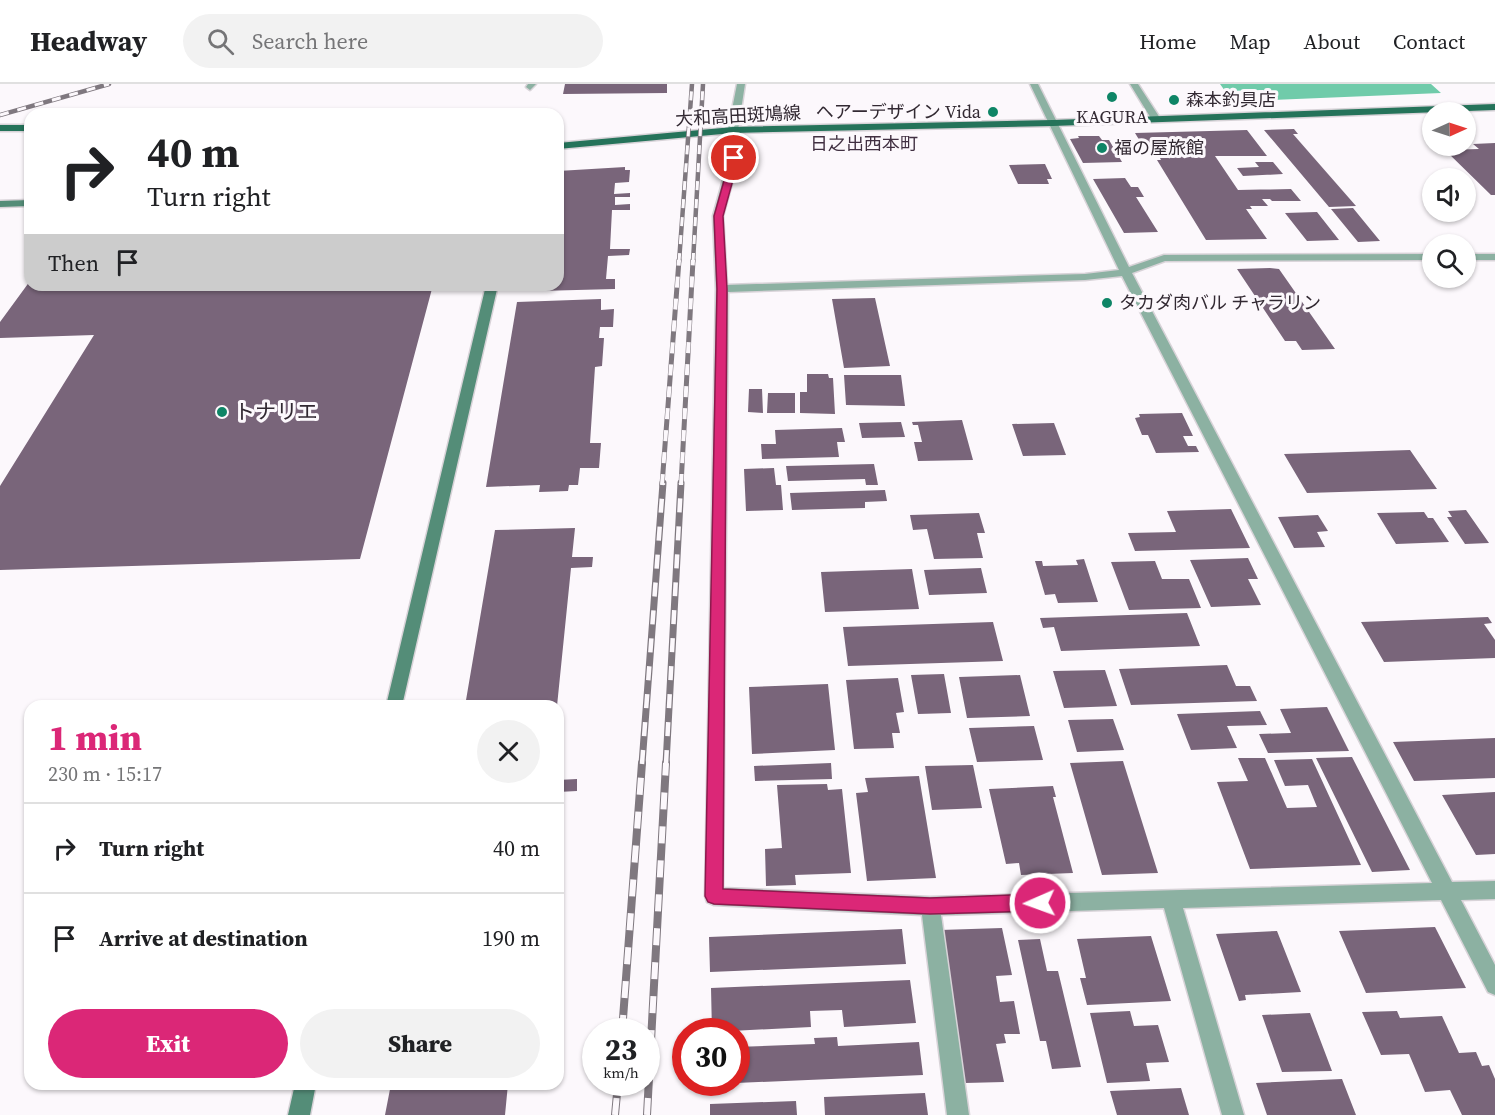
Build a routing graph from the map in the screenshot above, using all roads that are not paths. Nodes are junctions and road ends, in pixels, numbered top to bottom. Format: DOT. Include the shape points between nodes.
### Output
graph roads {
  1 [pos="741,84"];
  2 [pos="1035,84"];
  3 [pos="1134,84"];
  4 [pos="1495,107"];
  5 [pos="1155,118"];
  6 [pos="1053,123"];
  7 [pos="0,128"];
  8 [pos="24,128"];
  9 [pos="734,130"];
  10 [pos="564,145"];
  11 [pos="24,203"];
  12 [pos="0,204"];
  13 [pos="1422,257"];
  14 [pos="1476,257"];
  15 [pos="1495,257"];
  16 [pos="1126,272"];
  17 [pos="722,289"];
  18 [pos="491,291"];
  19 [pos="395,700"];
  20 [pos="1495,890"];
  21 [pos="1446,891"];
  22 [pos="1171,899"];
  23 [pos="930,906"];
  24 [pos="1495,985"];
  25 [pos="305,1090"];
  26 [pos="299,1115"];
  27 [pos="958,1115"];
  28 [pos="1233,1115"];
  1 -- 9 [label="street"];
  2 -- 6 [label="street"];
  3 -- 5 [label="street"];
  4 -- 5 [label="main road, 大和高田斑鳩線"];
  5 -- 6 [label="main road, 大和高田斑鳩線"];
  6 -- 9 [label="main road, 大和高田斑鳩線"];
  6 -- 16 [label="street"];
  7 -- 8 [label="main road"];
  9 -- 10 [label="main road, 大和高田斑鳩線"];
  9 -- 17 [label="street" via="734,158 718,216"];
  11 -- 12 [label="street"];
  13 -- 16 [label="street" via="1164,258"];
  14 -- 15 [label="street"];
  16 -- 17 [label="street" via="1086,277"];
  16 -- 21 [label="street"];
  17 -- 23 [label="street" via="714,896"];
  18 -- 19 [label="street"];
  20 -- 21 [label="street"];
  21 -- 22 [label="street"];
  21 -- 24 [label="street"];
  22 -- 23 [label="street"];
  22 -- 28 [label="street"];
  23 -- 27 [label="street"];
  25 -- 26 [label="street"];
}
